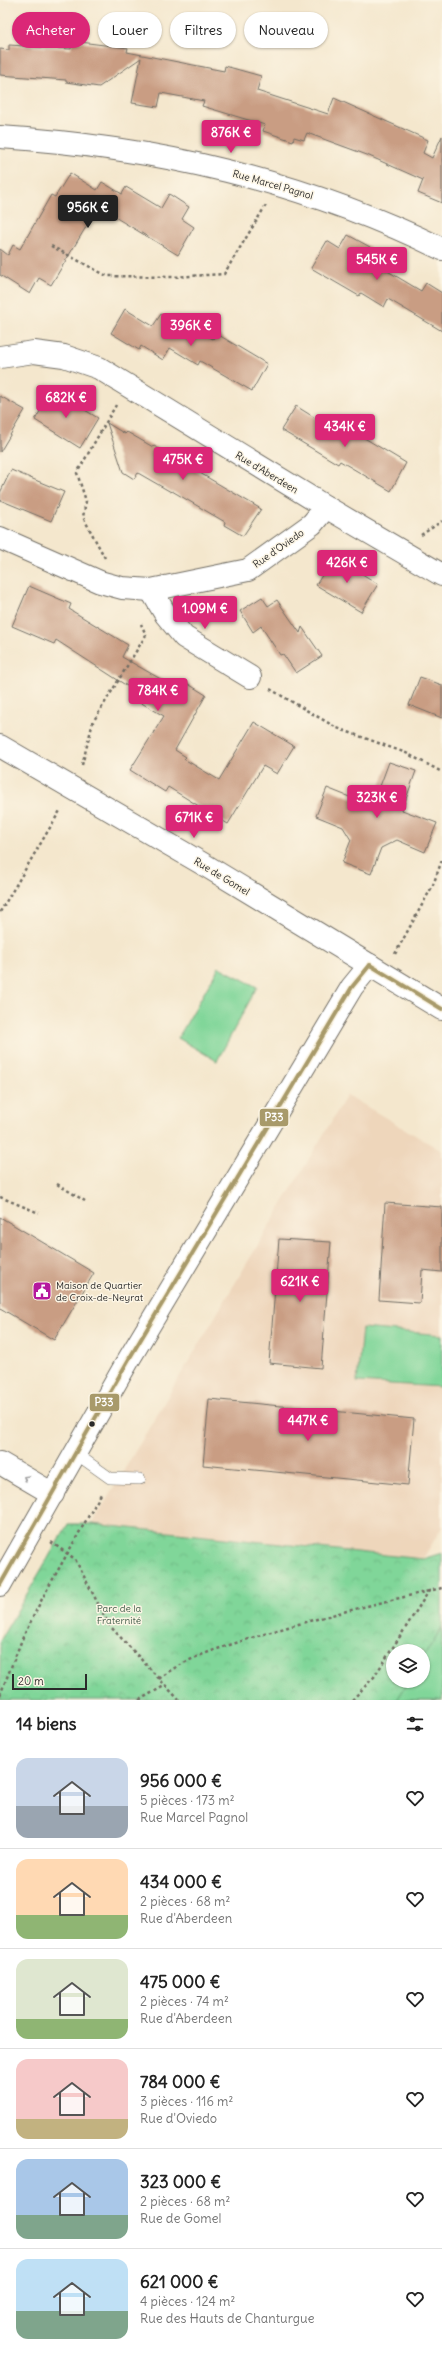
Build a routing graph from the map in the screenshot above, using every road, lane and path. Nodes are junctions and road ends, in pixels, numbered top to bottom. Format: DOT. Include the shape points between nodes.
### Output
graph roads {
  1 [pos="0,137"];
  2 [pos="278,184"];
  3 [pos="51,246"];
  4 [pos="442,249"];
  5 [pos="0,357"];
  6 [pos="127,386"];
  7 [pos="326,507"];
  8 [pos="0,538"];
  9 [pos="442,576"];
  10 [pos="122,588"];
  11 [pos="151,590"];
  12 [pos="139,619"];
  13 [pos="250,677"];
  14 [pos="0,746"];
  15 [pos="442,772"];
  16 [pos="75,790"];
  17 [pos="442,860"];
  18 [pos="0,912"];
  19 [pos="377,968"];
  20 [pos="442,1009"];
  21 [pos="57,1184"];
  22 [pos="0,1197"];
  23 [pos="85,1202"];
  24 [pos="40,1213"];
  25 [pos="75,1453"];
  26 [pos="0,1463"];
  27 [pos="110,1478"];
  28 [pos="140,1479"];
  29 [pos="53,1494"];
  30 [pos="37,1522"];
  31 [pos="68,1552"];
  32 [pos="0,1586"];
  33 [pos="442,1588"];
  34 [pos="429,1591"];
  35 [pos="160,1678"];
  36 [pos="166,1685"];
  37 [pos="0,1695"];
  38 [pos="139,1700"];
  39 [pos="179,1700"];
  40 [pos="352,1700"];
  1 -- 2 [label="street, Rue Marcel Pagnol" via="53,140 120,149 208,165"];
  2 -- 3 [label="path" via="224,274 173,277 107,276"];
  2 -- 4 [label="street, Rue Marcel Pagnol" via="348,208"];
  5 -- 6 [label="street, Rue d'Aberdeen" via="34,352 64,356 98,368"];
  6 -- 7 [label="street, Rue d'Aberdeen"];
  6 -- 10 [label="path" via="77,473 86,501 83,517"];
  7 -- 9 [label="street, Rue d'Aberdeen"];
  7 -- 11 [label="street, Rue d'Oviedo" via="312,524 248,570"];
  8 -- 10 [label="street, Rue d'Oviedo" via="100,582"];
  10 -- 11 [label="street, Rue d'Oviedo"];
  11 -- 13 [label="street" via="166,616 184,637"];
  12 -- 16 [label="path" via="146,635 93,722"];
  13 -- 15 [label="path" via="337,728 406,754"];
  14 -- 16 [label="street, Rue de Gomel"];
  16 -- 18 [label="path"];
  16 -- 19 [label="street, Rue de Gomel"];
  17 -- 19 [label="path" via="433,885"];
  19 -- 20 [label="street, Rue de Gomel"];
  19 -- 25 [label="street" via="352,986"];
  21 -- 23 [label="path"];
  22 -- 24 [label="path"];
  25 -- 27 [label="lane"];
  25 -- 29 [label="street"];
  29 -- 26 [label="street, one-way"];
  27 -- 28 [label="lane"];
  27 -- 31 [label="path"];
  29 -- 30 [label="street"];
  30 -- 31 [label="path" via="49,1541"];
  30 -- 32 [label="street"];
  31 -- 35 [label="path" via="75,1559 110,1625"];
  31 -- 37 [label="path" via="23,1637"];
  33 -- 34 [label="path"];
  34 -- 35 [label="path" via="268,1633 201,1654"];
  34 -- 40 [label="path" via="374,1677"];
  35 -- 36 [label="path"];
  36 -- 38 [label="path"];
  36 -- 39 [label="path"];
}
